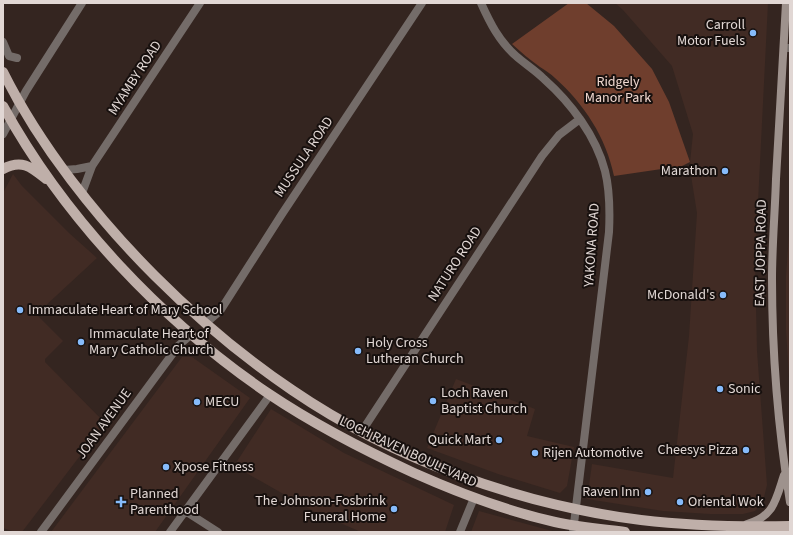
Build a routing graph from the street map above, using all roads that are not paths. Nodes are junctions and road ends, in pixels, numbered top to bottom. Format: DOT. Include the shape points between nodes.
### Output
graph roads {
  1 [pos="82,3"];
  2 [pos="200,3"];
  3 [pos="422,3"];
  4 [pos="481,3"];
  5 [pos="786,3"];
  6 [pos="3,42"];
  7 [pos="787,48"];
  8 [pos="17,58"];
  9 [pos="3,72"];
  10 [pos="20,102"];
  11 [pos="3,106"];
  12 [pos="10,119"];
  13 [pos="580,119"];
  14 [pos="3,134"];
  15 [pos="92,166"];
  16 [pos="3,169"];
  17 [pos="64,170"];
  18 [pos="53,184"];
  19 [pos="82,192"];
  20 [pos="206,323"];
  21 [pos="192,334"];
  22 [pos="270,395"];
  23 [pos="362,431"];
  24 [pos="785,472"];
  25 [pos="474,498"];
  26 [pos="790,502"];
  27 [pos="576,508"];
  28 [pos="185,511"];
  29 [pos="790,526"];
  30 [pos="738,527"];
  31 [pos="573,528"];
  32 [pos="41,532"];
  33 [pos="170,532"];
  34 [pos="218,532"];
  35 [pos="460,532"];
  36 [pos="624,532"];
  1 -- 10 [label="street"];
  2 -- 15 [label="street, MYAMBY ROAD"];
  3 -- 20 [label="street, MUSSULA ROAD" via="220,311"];
  4 -- 13 [label="street, YAKONA ROAD" via="492,28 504,44 559,93"];
  5 -- 7 [label="main road, EAST JOPPA ROAD"];
  6 -- 8 [label="street" via="9,56"];
  7 -- 24 [label="main road, EAST JOPPA ROAD" via="775,197 772,284 775,377"];
  9 -- 10 [label="main road, LOCH RAVEN BOULEVARD"];
  10 -- 12 [label="street"];
  10 -- 17 [label="main road, LOCH RAVEN BOULEVARD"];
  11 -- 12 [label="main road, LOCH RAVEN BOULEVARD"];
  12 -- 14 [label="street"];
  12 -- 18 [label="main road, LOCH RAVEN BOULEVARD"];
  13 -- 23 [label="street, NATURO ROAD" via="559,135 542,156"];
  13 -- 27 [label="street, YAKONA ROAD" via="593,140 605,170 610,215"];
  15 -- 17 [label="street"];
  15 -- 19 [label="street, MYAMBY ROAD"];
  16 -- 18 [label="main road" via="14,164 26,166"];
  17 -- 19 [label="main road, LOCH RAVEN BOULEVARD"];
  18 -- 21 [label="main road, LOCH RAVEN BOULEVARD" via="110,254"];
  19 -- 20 [label="main road, LOCH RAVEN BOULEVARD" via="144,264"];
  20 -- 21 [label="main road"];
  20 -- 23 [label="main road, LOCH RAVEN BOULEVARD" via="280,382"];
  21 -- 22 [label="main road, LOCH RAVEN BOULEVARD"];
  21 -- 32 [label="street, JOAN AVENUE" via="179,345"];
  22 -- 25 [label="main road, LOCH RAVEN BOULEVARD" via="363,449"];
  22 -- 28 [label="street"];
  23 -- 27 [label="main road, LOCH RAVEN BOULEVARD" via="419,459 462,476"];
  24 -- 26 [label="main road, EAST JOPPA ROAD"];
  24 -- 30 [label="main road" via="775,502 767,514"];
  25 -- 31 [label="main road, LOCH RAVEN BOULEVARD"];
  25 -- 35 [label="street"];
  27 -- 30 [label="main road, LOCH RAVEN BOULEVARD" via="645,520"];
  27 -- 31 [label="street, YAKONA ROAD"];
  28 -- 33 [label="street"];
  28 -- 34 [label="street"];
  29 -- 30 [label="main road, LOCH RAVEN BOULEVARD"];
  31 -- 36 [label="main road, LOCH RAVEN BOULEVARD"];
}
